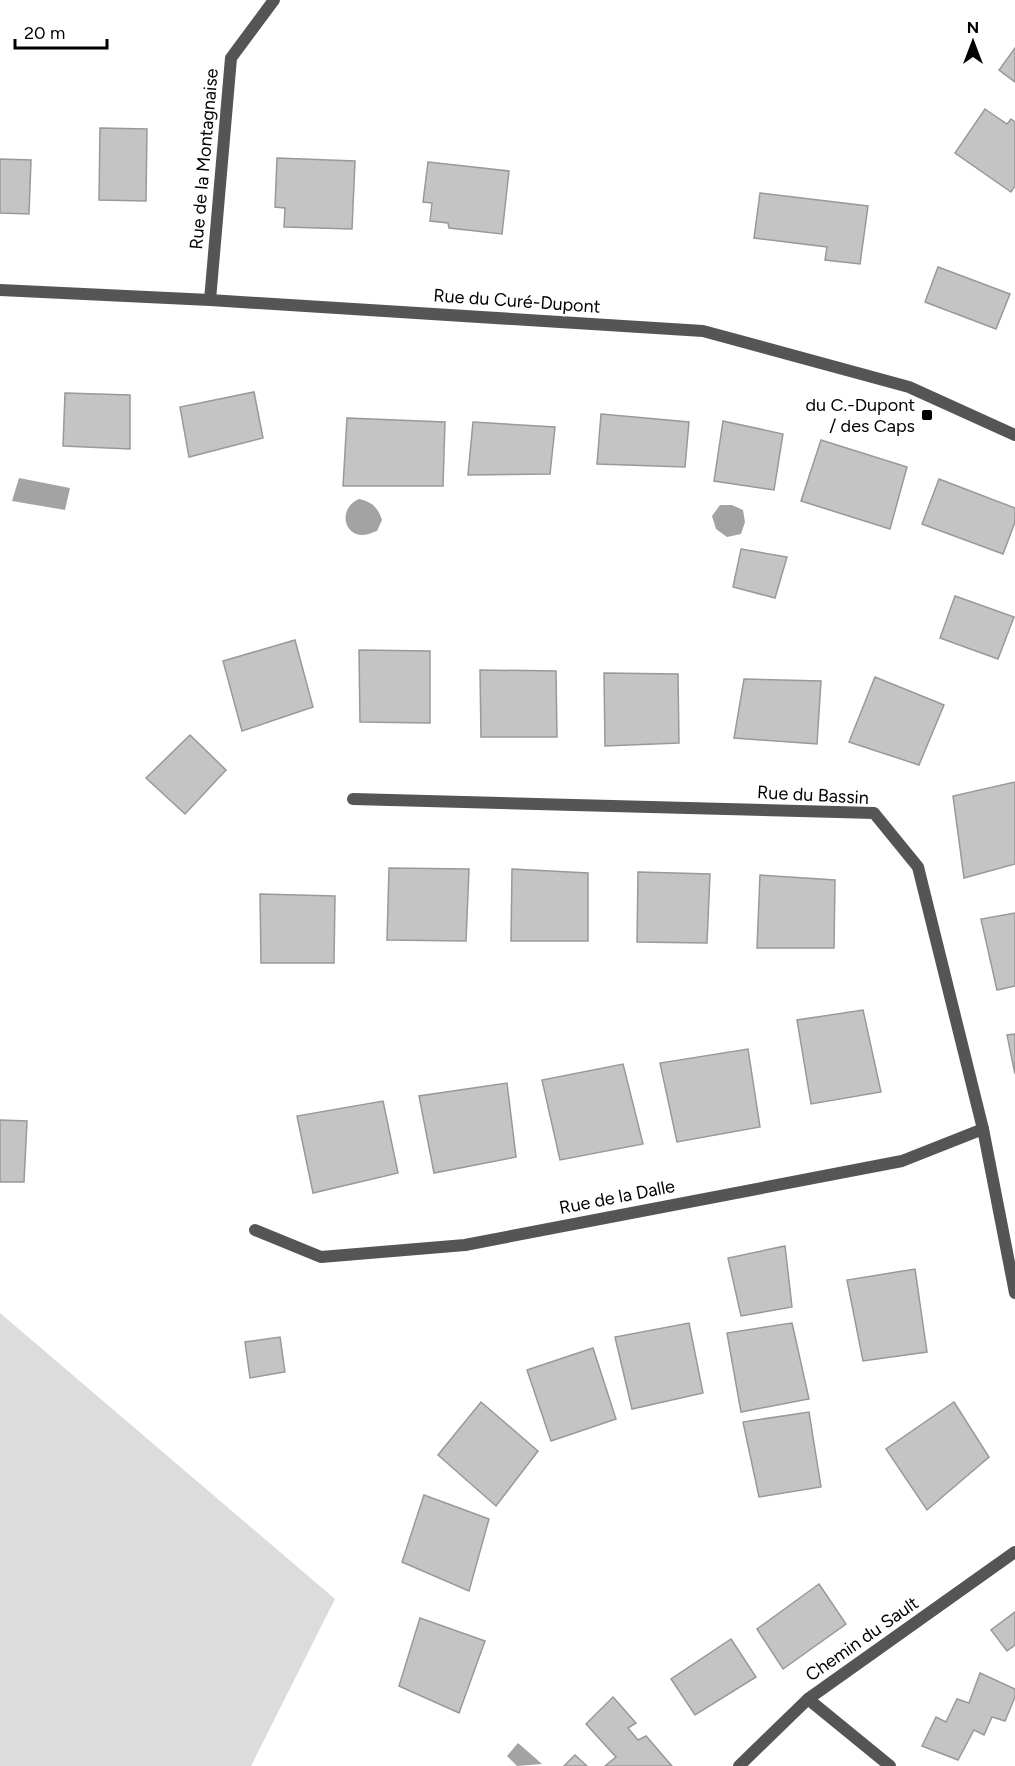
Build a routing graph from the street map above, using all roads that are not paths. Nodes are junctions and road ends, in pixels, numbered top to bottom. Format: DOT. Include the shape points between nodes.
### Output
graph roads {
  1 [pos="274,0"];
  2 [pos="0,290"];
  3 [pos="210,300"];
  4 [pos="1015,435"];
  5 [pos="353,799"];
  6 [pos="983,1129"];
  7 [pos="255,1230"];
  8 [pos="1015,1293"];
  9 [pos="1015,1552"];
  10 [pos="808,1699"];
  11 [pos="739,1766"];
  12 [pos="890,1766"];
  1 -- 3 [label="street, Rue de la Montagnaise" via="231,58"];
  2 -- 3 [label="street, Rue du Curé-Dupont"];
  3 -- 4 [label="street, Rue du Curé-Dupont" via="703,331 909,387"];
  5 -- 6 [label="street, Rue du Bassin" via="874,813 918,867"];
  6 -- 7 [label="street, Rue de la Dalle" via="902,1161 465,1245 321,1257"];
  6 -- 8 [label="street, Rue du Bassin"];
  9 -- 10 [label="street, Chemin du Sault"];
  10 -- 11 [label="street, Chemin du Sault"];
  10 -- 12 [label="street"];
}
